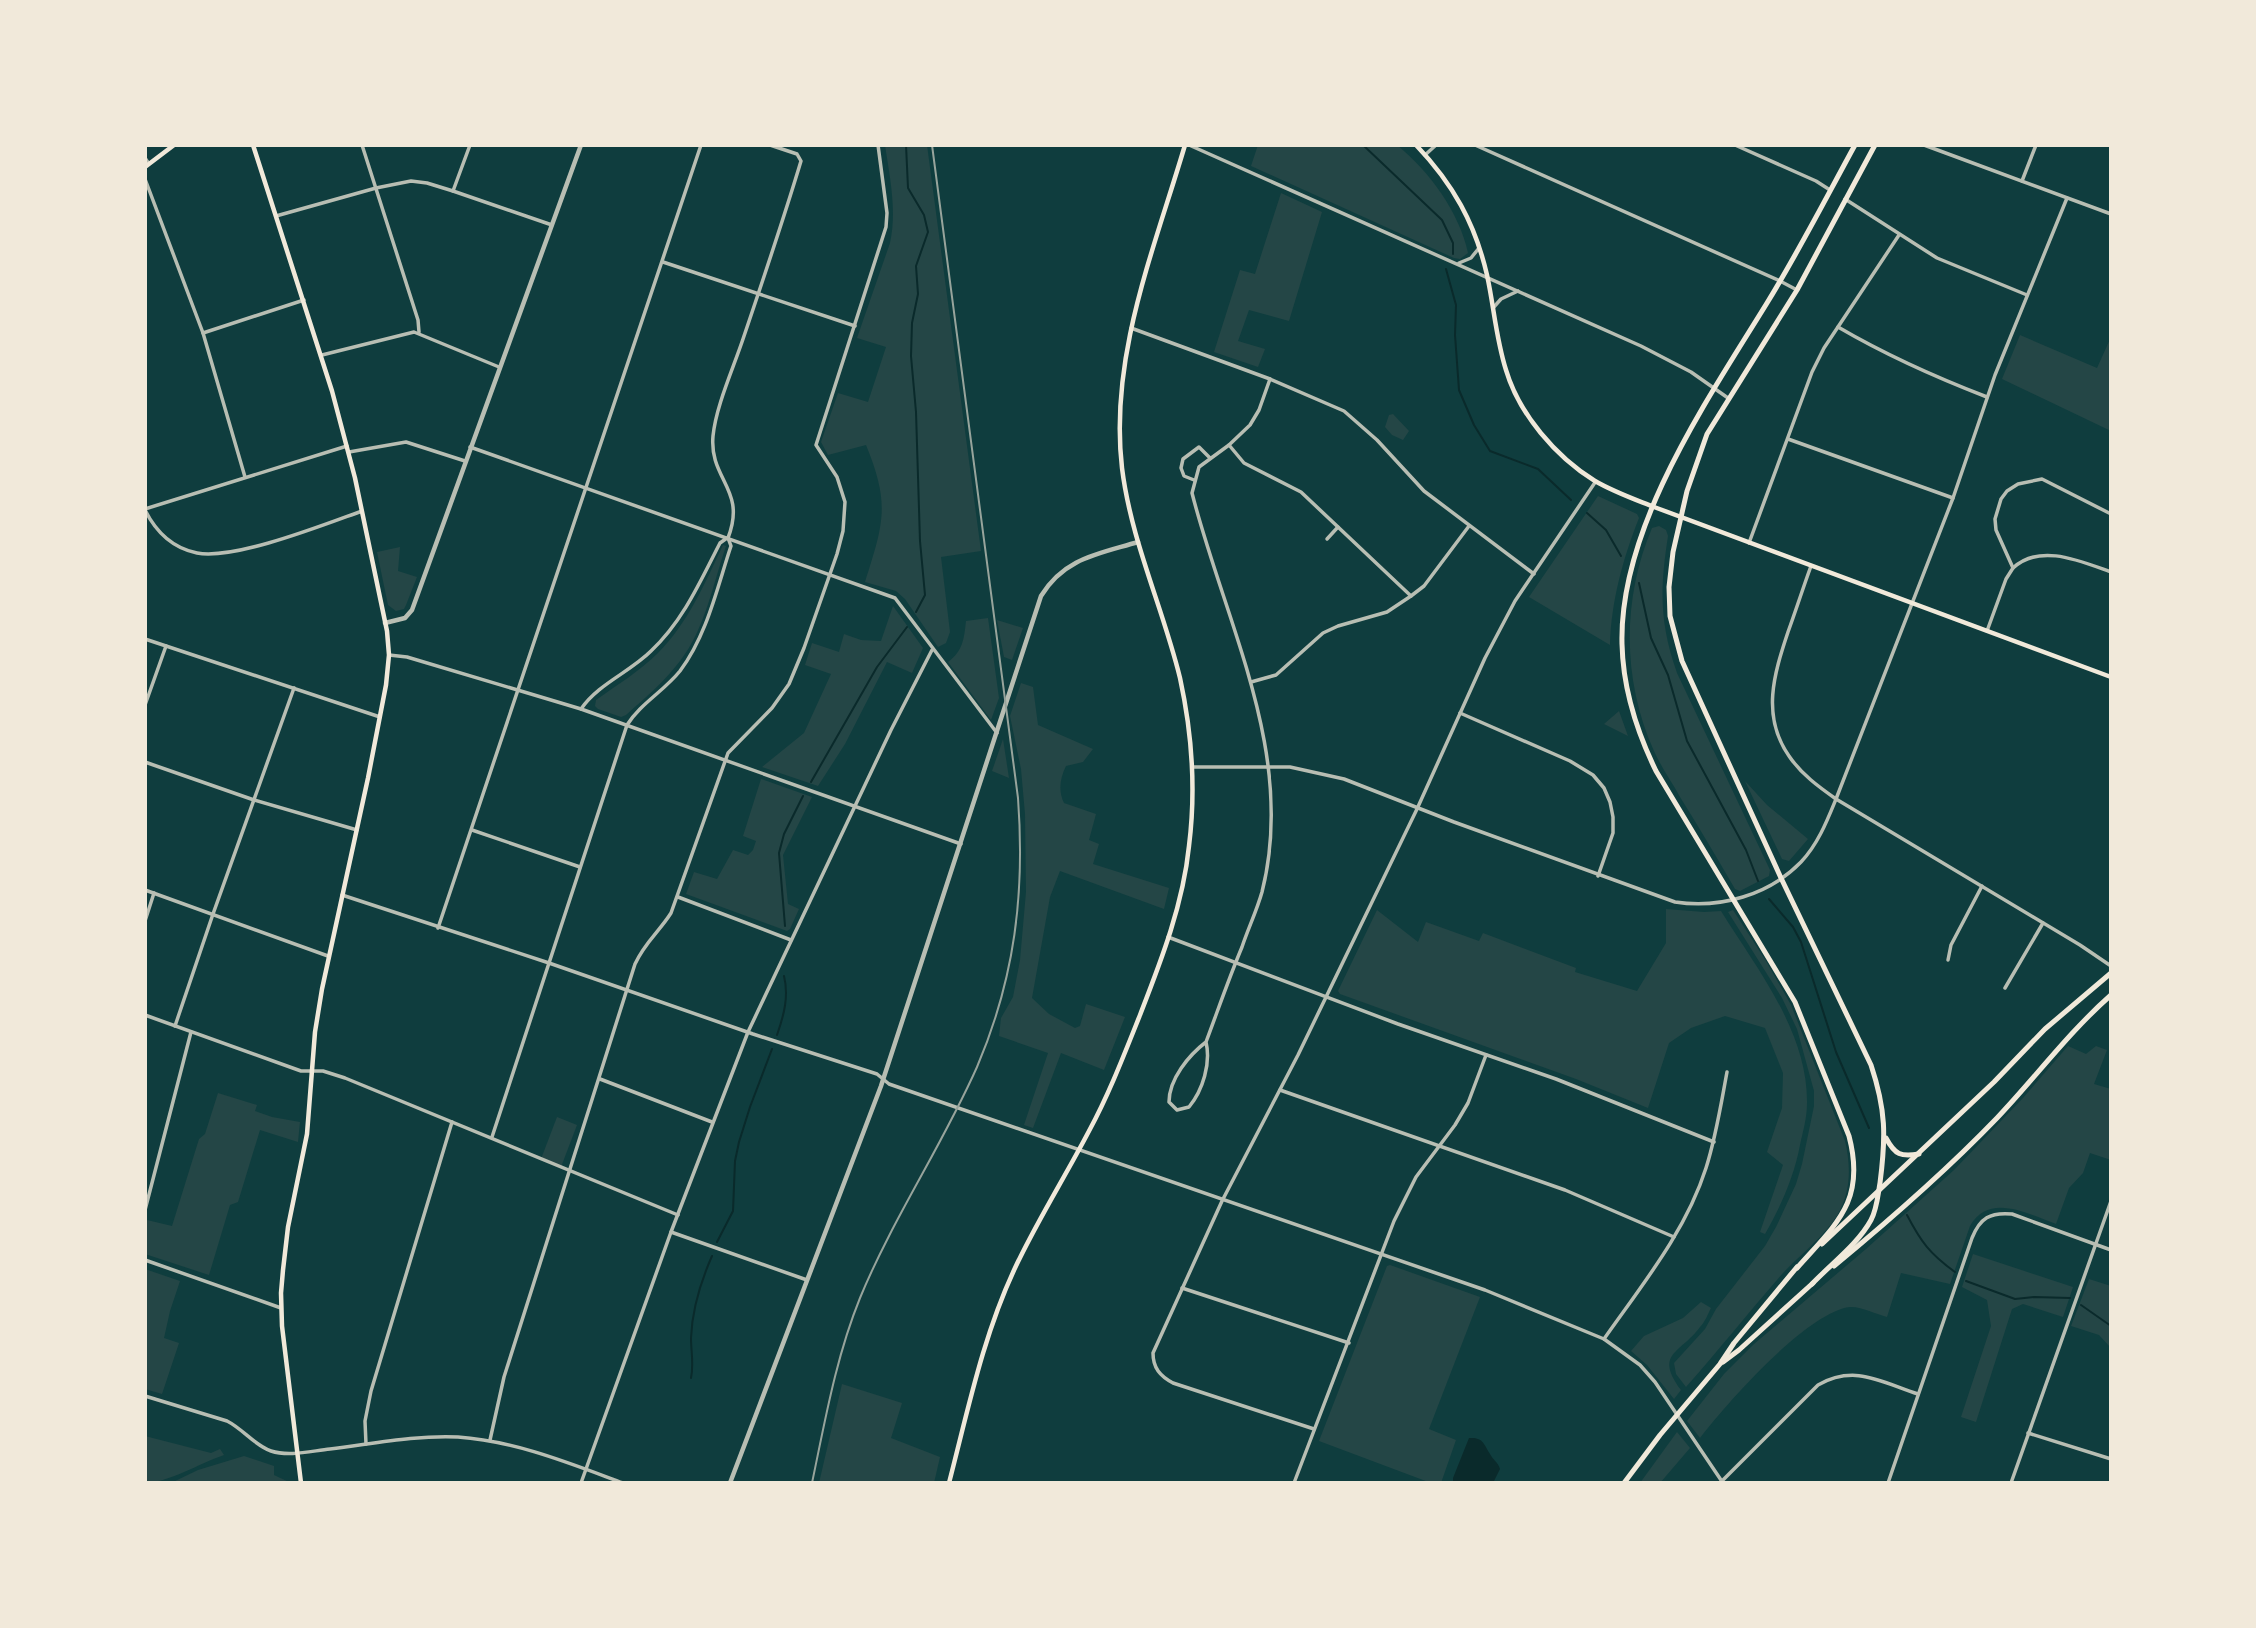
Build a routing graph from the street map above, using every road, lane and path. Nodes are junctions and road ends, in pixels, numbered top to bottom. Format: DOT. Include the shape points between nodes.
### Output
graph roads {
  1 [pos="174,145"];
  2 [pos="253,145"];
  3 [pos="362,145"];
  4 [pos="470,145"];
  5 [pos="581,145"];
  6 [pos="701,145"];
  7 [pos="770,145"];
  8 [pos="878,145"];
  9 [pos="1187,145"];
  10 [pos="1416,145"];
  11 [pos="1436,145"];
  12 [pos="1475,145"];
  13 [pos="1735,145"];
  14 [pos="1855,145"];
  15 [pos="1875,145"];
  16 [pos="1924,145"];
  17 [pos="2036,145"];
  18 [pos="1425,155"];
  19 [pos="145,158"];
  20 [pos="147,166"];
  21 [pos="145,180"];
  22 [pos="2022,181"];
  23 [pos="376,188"];
  24 [pos="1830,190"];
  25 [pos="453,191"];
  26 [pos="2067,198"];
  27 [pos="1845,199"];
  28 [pos="2111,214"];
  29 [pos="276,216"];
  30 [pos="552,225"];
  31 [pos="1899,234"];
  32 [pos="1479,247"];
  33 [pos="663,261"];
  34 [pos="1457,264"];
  35 [pos="1488,278"];
  36 [pos="1780,281"];
  37 [pos="1797,290"];
  38 [pos="1518,291"];
  39 [pos="759,292"];
  40 [pos="2027,295"];
  41 [pos="304,300"];
  42 [pos="1492,310"];
  43 [pos="855,326"];
  44 [pos="1838,327"];
  45 [pos="1131,328"];
  46 [pos="419,332"];
  47 [pos="203,333"];
  48 [pos="322,355"];
  49 [pos="499,367"];
  50 [pos="1270,379"];
  51 [pos="1714,387"];
  52 [pos="1987,397"];
  53 [pos="1728,398"];
  54 [pos="1788,439"];
  55 [pos="1229,445"];
  56 [pos="346,446"];
  57 [pos="470,447"];
  58 [pos="348,452"];
  59 [pos="1210,458"];
  60 [pos="465,461"];
  61 [pos="244,477"];
  62 [pos="1194,480"];
  63 [pos="1596,481"];
  64 [pos="587,489"];
  65 [pos="1953,498"];
  66 [pos="1654,507"];
  67 [pos="145,509"];
  68 [pos="362,511"];
  69 [pos="2111,514"];
  70 [pos="1682,517"];
  71 [pos="1469,526"];
  72 [pos="1338,527"];
  73 [pos="728,538"];
  74 [pos="1327,539"];
  75 [pos="1138,542"];
  76 [pos="1749,543"];
  77 [pos="1811,566"];
  78 [pos="2013,568"];
  79 [pos="2111,572"];
  80 [pos="830,574"];
  81 [pos="1534,574"];
  82 [pos="1411,596"];
  83 [pos="1913,603"];
  84 [pos="385,623"];
  85 [pos="1987,631"];
  86 [pos="145,639"];
  87 [pos="166,646"];
  88 [pos="932,650"];
  89 [pos="389,655"];
  90 [pos="2111,677"];
  91 [pos="1251,682"];
  92 [pos="294,688"];
  93 [pos="520,690"];
  94 [pos="145,705"];
  95 [pos="581,709"];
  96 [pos="1460,713"];
  97 [pos="380,717"];
  98 [pos="627,725"];
  99 [pos="997,733"];
  100 [pos="725,760"];
  101 [pos="145,762"];
  102 [pos="1192,767"];
  103 [pos="1270,768"];
  104 [pos="1836,799"];
  105 [pos="254,800"];
  106 [pos="855,806"];
  107 [pos="1417,809"];
  108 [pos="356,830"];
  109 [pos="472,830"];
  110 [pos="961,844"];
  111 [pos="580,867"];
  112 [pos="1598,876"];
  113 [pos="1781,878"];
  114 [pos="1982,886"];
  115 [pos="145,890"];
  116 [pos="155,893"];
  117 [pos="341,895"];
  118 [pos="678,897"];
  119 [pos="1732,900"];
  120 [pos="212,914"];
  121 [pos="145,921"];
  122 [pos="2043,923"];
  123 [pos="438,928"];
  124 [pos="1168,937"];
  125 [pos="791,940"];
  126 [pos="328,956"];
  127 [pos="1948,960"];
  128 [pos="549,962"];
  129 [pos="1236,962"];
  130 [pos="2111,966"];
  131 [pos="2111,973"];
  132 [pos="2005,988"];
  133 [pos="628,990"];
  134 [pos="2111,995"];
  135 [pos="1326,997"];
  136 [pos="145,1015"];
  137 [pos="175,1026"];
  138 [pos="191,1032"];
  139 [pos="748,1032"];
  140 [pos="1206,1042"];
  141 [pos="1486,1055"];
  142 [pos="312,1071"];
  143 [pos="1727,1072"];
  144 [pos="599,1079"];
  145 [pos="883,1079"];
  146 [pos="1280,1090"];
  147 [pos="452,1122"];
  148 [pos="712,1122"];
  149 [pos="492,1137"];
  150 [pos="1885,1137"];
  151 [pos="1714,1142"];
  152 [pos="1439,1146"];
  153 [pos="1079,1151"];
  154 [pos="1919,1154"];
  155 [pos="569,1171"];
  156 [pos="1878,1194"];
  157 [pos="1222,1201"];
  158 [pos="2111,1201"];
  159 [pos="145,1210"];
  160 [pos="678,1215"];
  161 [pos="671,1232"];
  162 [pos="1674,1237"];
  163 [pos="2095,1245"];
  164 [pos="2111,1250"];
  165 [pos="1383,1255"];
  166 [pos="145,1260"];
  167 [pos="1797,1268"];
  168 [pos="808,1281"];
  169 [pos="1812,1284"];
  170 [pos="1182,1288"];
  171 [pos="281,1308"];
  172 [pos="1604,1339"];
  173 [pos="1349,1343"];
  174 [pos="1720,1364"];
  175 [pos="1918,1394"];
  176 [pos="145,1396"];
  177 [pos="1314,1429"];
  178 [pos="2028,1433"];
  179 [pos="490,1440"];
  180 [pos="366,1444"];
  181 [pos="296,1453"];
  182 [pos="2111,1459"];
  183 [pos="586,1469"];
  184 [pos="1723,1482"];
  185 [pos="301,1483"];
  186 [pos="581,1483"];
  187 [pos="622,1483"];
  188 [pos="730,1483"];
  189 [pos="949,1483"];
  190 [pos="1294,1483"];
  191 [pos="1624,1483"];
  192 [pos="1888,1483"];
  193 [pos="2011,1483"];
  1 -- 20 [label="main road"];
  2 -- 29 [label="main road"];
  3 -- 23 [label="street"];
  4 -- 25 [label="street"];
  5 -- 30 [label="street"];
  6 -- 33 [label="street"];
  7 -- 39 [label="street" via="797,154 802,161"];
  8 -- 43 [label="street" via="886,227"];
  9 -- 34 [label="street"];
  9 -- 45 [label="main road"];
  10 -- 18 [label="main road"];
  11 -- 18 [label="street"];
  12 -- 36 [label="street"];
  13 -- 24 [label="street"];
  14 -- 24 [label="main road"];
  15 -- 27 [label="main road"];
  16 -- 22 [label="street"];
  17 -- 22 [label="street"];
  18 -- 32 [label="main road" via="1460,201"];
  19 -- 20 [label="street"];
  21 -- 47 [label="street"];
  22 -- 26 [label="street"];
  23 -- 25 [label="street" via="411,181"];
  23 -- 29 [label="street"];
  23 -- 46 [label="street"];
  24 -- 36 [label="main road"];
  25 -- 30 [label="street"];
  26 -- 28 [label="street"];
  26 -- 40 [label="street"];
  27 -- 31 [label="street"];
  27 -- 37 [label="main road"];
  29 -- 41 [label="main road"];
  30 -- 49 [label="street"];
  31 -- 40 [label="street" via="1937,258"];
  31 -- 44 [label="street"];
  32 -- 34 [label="street" via="1471,258"];
  32 -- 35 [label="main road"];
  33 -- 39 [label="street"];
  33 -- 64 [label="street"];
  34 -- 35 [label="street"];
  35 -- 38 [label="street"];
  35 -- 42 [label="main road"];
  36 -- 37 [label="street"];
  36 -- 51 [label="main road"];
  37 -- 53 [label="main road"];
  38 -- 42 [label="street" via="1501,299"];
  38 -- 51 [label="street" via="1641,346"];
  39 -- 43 [label="street"];
  39 -- 73 [label="street" via="713,434 716,466 734,509"];
  40 -- 52 [label="street"];
  41 -- 47 [label="street"];
  41 -- 48 [label="main road"];
  42 -- 63 [label="main road" via="1506,373 1531,420 1555,448"];
  43 -- 80 [label="street" via="816,445 837,477 845,502 843,531"];
  44 -- 52 [label="street" via="1924,372"];
  44 -- 54 [label="street" via="1812,372"];
  45 -- 50 [label="street"];
  45 -- 75 [label="main road" via="1121,394 1120,440 1125,489"];
  46 -- 48 [label="street"];
  46 -- 49 [label="street"];
  47 -- 61 [label="street"];
  48 -- 56 [label="main road"];
  49 -- 57 [label="street"];
  50 -- 55 [label="street" via="1250,425"];
  50 -- 71 [label="street" via="1344,411 1424,491"];
  51 -- 53 [label="street"];
  51 -- 66 [label="main road"];
  52 -- 65 [label="street"];
  53 -- 70 [label="main road" via="1707,433"];
  54 -- 65 [label="street"];
  54 -- 76 [label="street"];
  55 -- 59 [label="street"];
  55 -- 72 [label="street" via="1244,463 1301,492"];
  56 -- 58 [label="main road"];
  56 -- 61 [label="street"];
  57 -- 60 [label="street"];
  57 -- 64 [label="street"];
  58 -- 60 [label="street" via="406,442"];
  58 -- 68 [label="main road"];
  59 -- 62 [label="street" via="1199,467"];
  59 -- 62 [label="street" via="1199,447 1183,459 1184,476"];
  60 -- 84 [label="street" via="412,610 405,618"];
  61 -- 67 [label="street"];
  62 -- 91 [label="street" via="1192,493"];
  63 -- 66 [label="main road"];
  63 -- 81 [label="street"];
  64 -- 73 [label="street"];
  64 -- 93 [label="street"];
  65 -- 83 [label="street"];
  66 -- 70 [label="main road"];
  66 -- 119 [label="main road" via="1643,530 1624,606 1622,645 1630,704 1656,771"];
  67 -- 68 [label="street" via="166,539 186,550 209,554 276,541"];
  68 -- 84 [label="main road"];
  69 -- 78 [label="street" via="2042,479 2018,484 2001,499 1994,519"];
  70 -- 76 [label="main road"];
  70 -- 113 [label="main road" via="1669,587 1676,640"];
  71 -- 81 [label="street"];
  71 -- 82 [label="street" via="1424,586"];
  72 -- 74 [label="street"];
  72 -- 82 [label="street"];
  73 -- 80 [label="street"];
  73 -- 95 [label="street" via="720,543 683,614 663,640"];
  73 -- 98 [label="street" via="730,546 696,646 670,682"];
  75 -- 99 [label="street" via="1068,566 1049,583"];
  75 -- 102 [label="main road" via="1180,678"];
  76 -- 77 [label="main road"];
  77 -- 83 [label="main road"];
  77 -- 104 [label="street" via="1774,675 1773,717 1788,755"];
  78 -- 79 [label="street" via="2040,554"];
  78 -- 85 [label="street"];
  80 -- 88 [label="street" via="895,598"];
  80 -- 100 [label="street" via="789,684"];
  81 -- 96 [label="street" via="1515,601"];
  82 -- 91 [label="street" via="1387,612 1323,633 1276,675"];
  83 -- 85 [label="main road"];
  83 -- 104 [label="street"];
  84 -- 89 [label="main road"];
  85 -- 90 [label="main road"];
  86 -- 87 [label="street"];
  87 -- 92 [label="street"];
  87 -- 94 [label="street"];
  88 -- 99 [label="street"];
  88 -- 106 [label="street"];
  89 -- 93 [label="street"];
  89 -- 97 [label="main road"];
  91 -- 103 [label="street"];
  92 -- 97 [label="street"];
  92 -- 105 [label="street"];
  93 -- 95 [label="street"];
  93 -- 109 [label="street"];
  95 -- 98 [label="street"];
  96 -- 107 [label="street"];
  96 -- 112 [label="street" via="1593,775 1604,788 1614,817"];
  97 -- 108 [label="main road"];
  98 -- 100 [label="street"];
  98 -- 111 [label="street"];
  99 -- 110 [label="street"];
  100 -- 106 [label="street"];
  100 -- 118 [label="street"];
  101 -- 105 [label="street"];
  102 -- 103 [label="street"];
  102 -- 124 [label="main road" via="1189,848"];
  103 -- 107 [label="street" via="1290,767 1344,779"];
  103 -- 129 [label="street" via="1268,859 1262,893"];
  104 -- 113 [label="street" via="1815,844"];
  104 -- 114 [label="street"];
  105 -- 108 [label="street"];
  105 -- 120 [label="street"];
  106 -- 110 [label="street"];
  106 -- 125 [label="street"];
  107 -- 112 [label="street"];
  107 -- 135 [label="street"];
  108 -- 117 [label="main road"];
  109 -- 111 [label="street"];
  109 -- 123 [label="street"];
  110 -- 145 [label="street"];
  111 -- 128 [label="street"];
  112 -- 119 [label="street" via="1675,902"];
  113 -- 119 [label="street"];
  113 -- 150 [label="main road" via="1871,1065"];
  114 -- 122 [label="street"];
  114 -- 127 [label="street" via="1951,945"];
  115 -- 116 [label="street"];
  116 -- 120 [label="street"];
  116 -- 121 [label="street"];
  117 -- 123 [label="street"];
  117 -- 126 [label="main road"];
  118 -- 125 [label="street"];
  118 -- 133 [label="street" via="663,927 642,949"];
  119 -- 167 [label="main road" via="1795,1002 1849,1136 1855,1163 1853,1187 1838,1222"];
  120 -- 126 [label="street"];
  120 -- 137 [label="street"];
  122 -- 130 [label="street"];
  122 -- 132 [label="street"];
  123 -- 128 [label="street"];
  124 -- 129 [label="street"];
  124 -- 153 [label="main road" via="1123,1058"];
  125 -- 139 [label="street"];
  126 -- 142 [label="main road"];
  128 -- 133 [label="street"];
  128 -- 149 [label="street"];
  129 -- 135 [label="street"];
  129 -- 140 [label="street"];
  131 -- 154 [label="main road" via="2045,1029"];
  133 -- 139 [label="street"];
  133 -- 144 [label="street"];
  134 -- 169 [label="main road" via="1997,1118 1913,1199"];
  135 -- 141 [label="street"];
  135 -- 146 [label="street"];
  136 -- 137 [label="street"];
  137 -- 138 [label="street"];
  138 -- 142 [label="street"];
  138 -- 159 [label="street"];
  139 -- 145 [label="street"];
  139 -- 148 [label="street"];
  140 -- 140 [label="street" via="1189,1058 1171,1087 1169,1102 1177,1110 1189,1107 1200,1087"];
  141 -- 151 [label="street"];
  141 -- 152 [label="street" via="1468,1103"];
  142 -- 147 [label="street" via="345,1078"];
  142 -- 171 [label="main road" via="307,1134 288,1227"];
  143 -- 151 [label="street"];
  144 -- 148 [label="street"];
  144 -- 155 [label="street"];
  145 -- 153 [label="street"];
  145 -- 168 [label="street"];
  146 -- 152 [label="street"];
  146 -- 157 [label="street"];
  147 -- 149 [label="street"];
  147 -- 180 [label="street" via="371,1391"];
  148 -- 160 [label="street"];
  149 -- 155 [label="street"];
  150 -- 154 [label="main road" via="1895,1153"];
  150 -- 156 [label="main road"];
  151 -- 162 [label="street" via="1697,1192"];
  152 -- 162 [label="street" via="1565,1190"];
  152 -- 165 [label="street" via="1406,1196"];
  153 -- 157 [label="street"];
  153 -- 189 [label="main road" via="1025,1248 996,1312"];
  154 -- 156 [label="main road"];
  155 -- 160 [label="street"];
  155 -- 179 [label="street" via="504,1377"];
  156 -- 167 [label="main road"];
  156 -- 169 [label="main road" via="1862,1234"];
  157 -- 165 [label="street"];
  157 -- 170 [label="street"];
  158 -- 163 [label="street"];
  160 -- 161 [label="street"];
  161 -- 168 [label="street"];
  161 -- 183 [label="street"];
  162 -- 172 [label="street"];
  163 -- 164 [label="street"];
  163 -- 175 [label="street" via="2012,1214 1996,1213 1980,1221"];
  163 -- 178 [label="street"];
  165 -- 172 [label="street" via="1485,1290"];
  165 -- 173 [label="street"];
  166 -- 171 [label="street"];
  167 -- 174 [label="main road"];
  168 -- 188 [label="street"];
  169 -- 174 [label="main road"];
  170 -- 173 [label="street"];
  170 -- 177 [label="street" via="1153,1353 1162,1377"];
  171 -- 181 [label="main road"];
  172 -- 184 [label="street" via="1655,1382"];
  173 -- 177 [label="street"];
  174 -- 191 [label="main road"];
  175 -- 184 [label="street" via="1855,1374 1831,1377 1808,1394"];
  175 -- 192 [label="street"];
  176 -- 181 [label="street" via="228,1420 273,1452"];
  177 -- 190 [label="street"];
  178 -- 182 [label="street"];
  178 -- 193 [label="street"];
  179 -- 180 [label="street" via="421,1438"];
  179 -- 183 [label="street"];
  180 -- 181 [label="street"];
  181 -- 185 [label="main road"];
  183 -- 186 [label="street"];
  183 -- 187 [label="street"];
}
